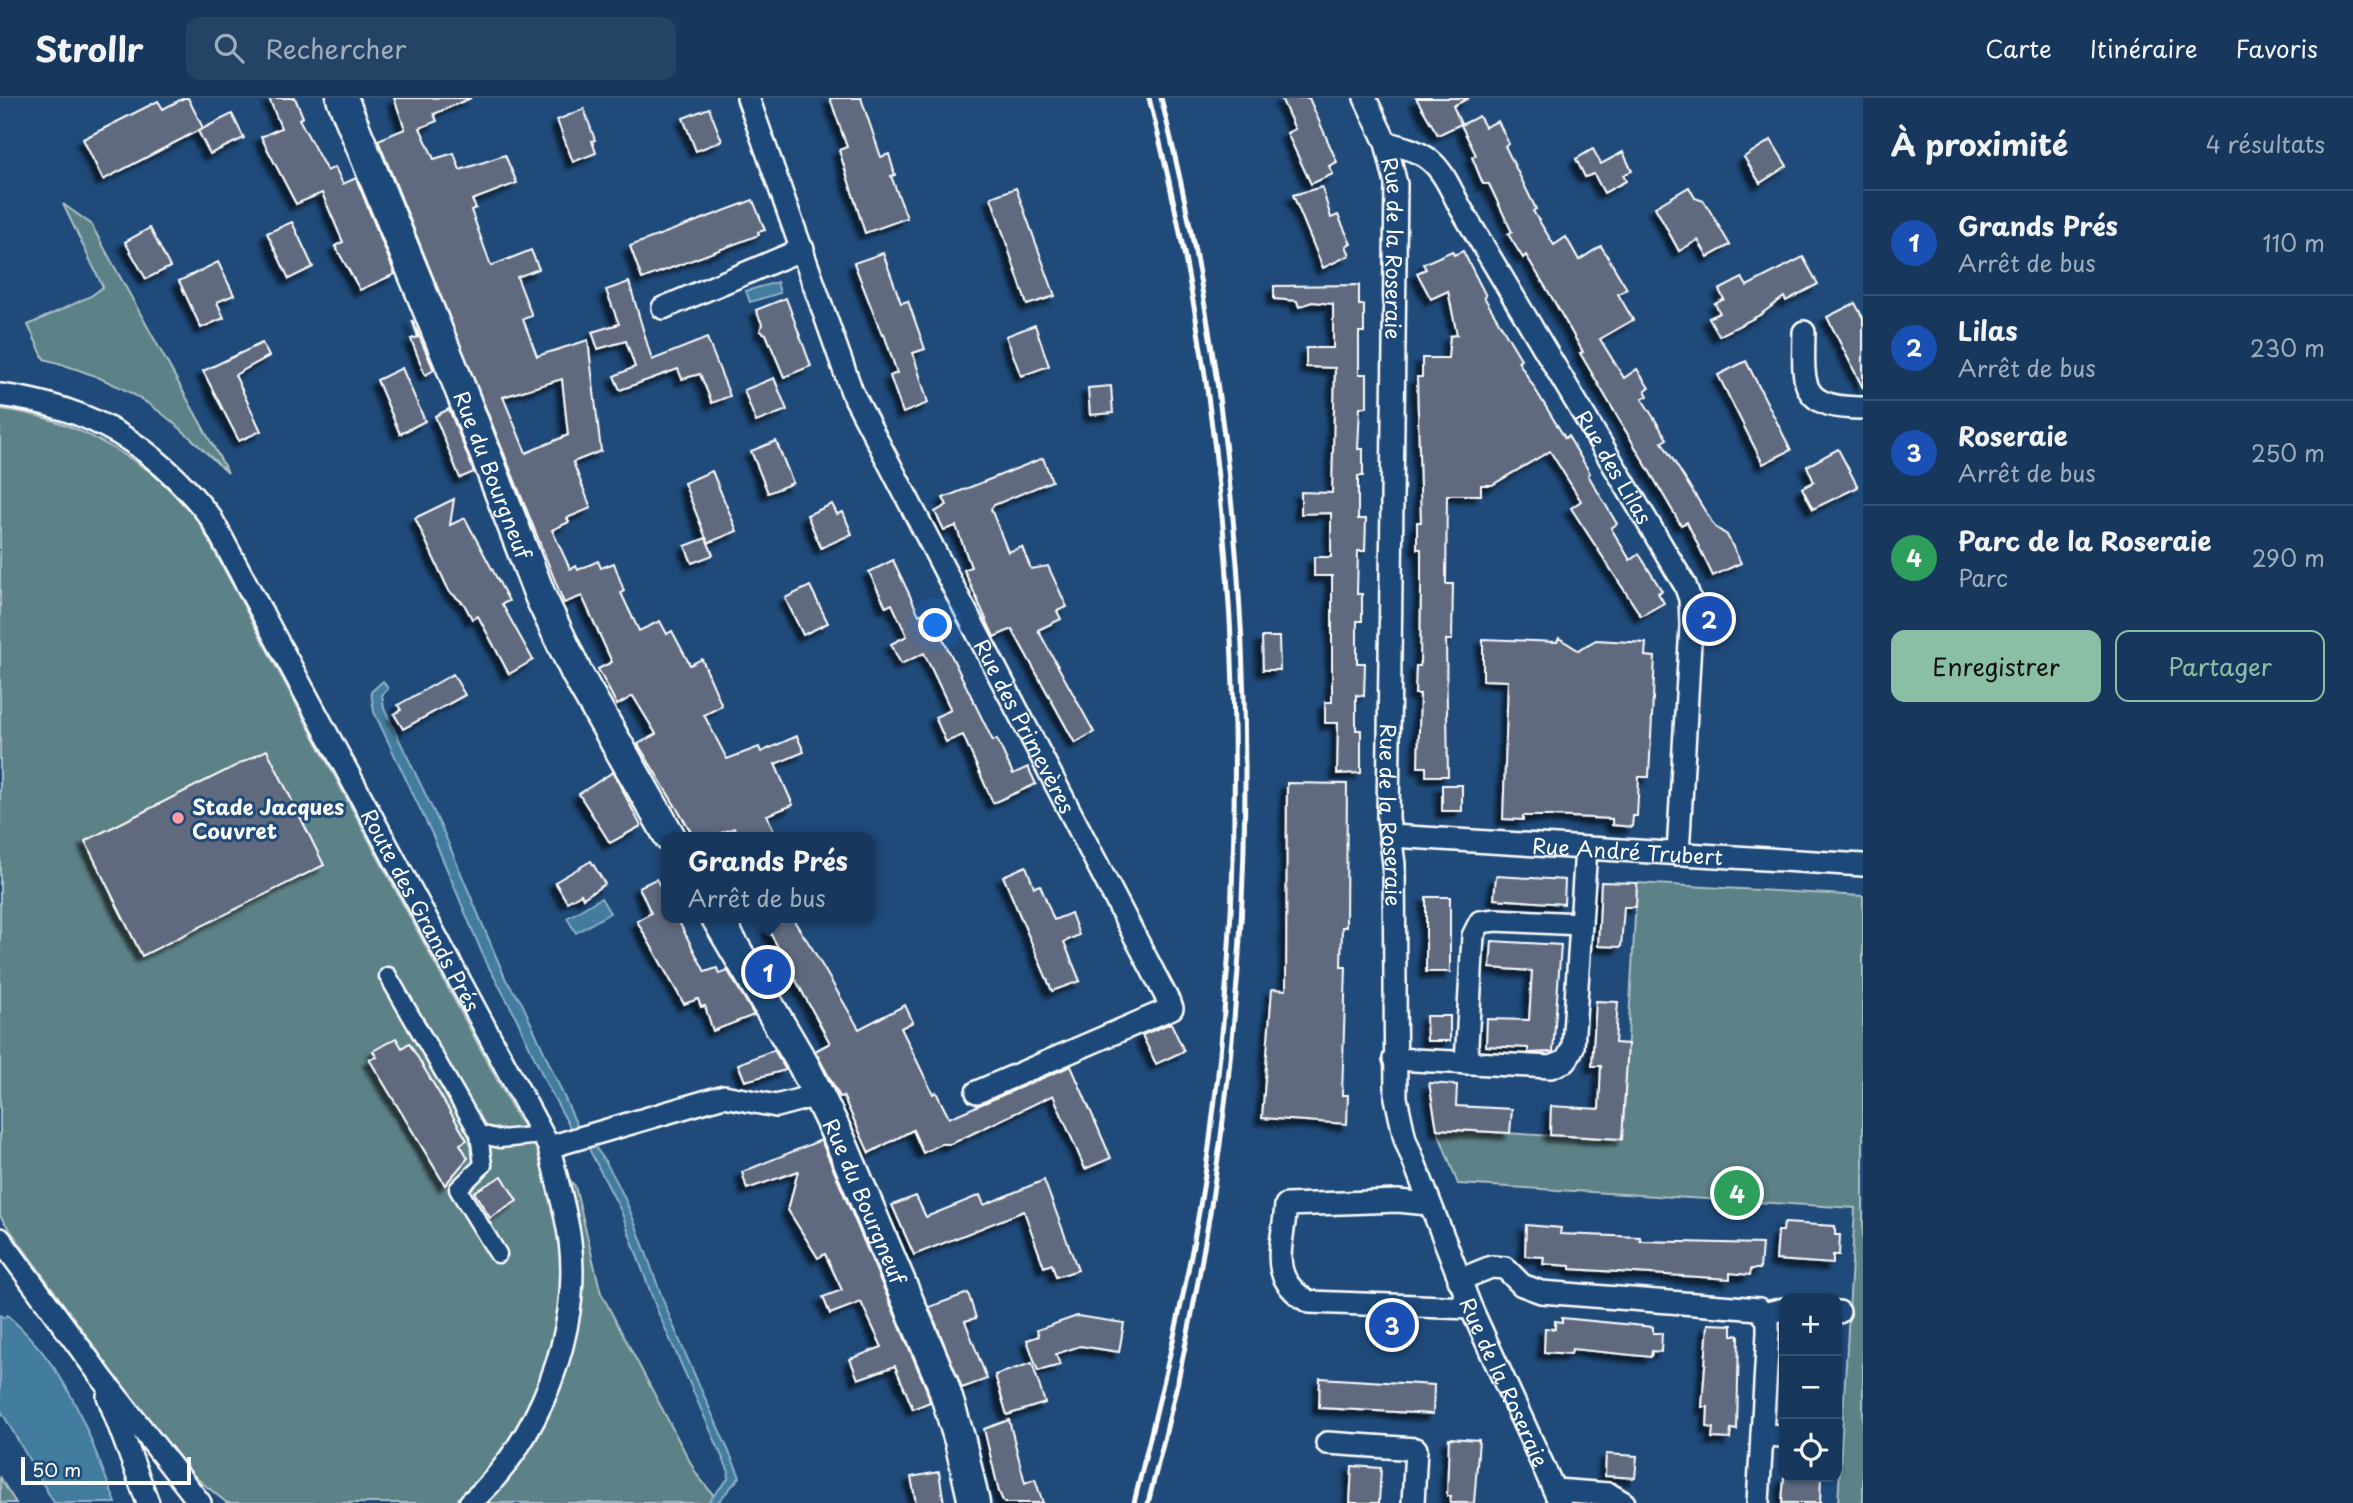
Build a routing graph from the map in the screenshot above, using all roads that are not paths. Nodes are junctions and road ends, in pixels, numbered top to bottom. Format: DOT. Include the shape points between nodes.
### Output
graph roads {
  1 [pos="342,98"];
  2 [pos="748,98"];
  3 [pos="1365,98"];
  4 [pos="1387,143"];
  5 [pos="803,249"];
  6 [pos="663,308"];
  7 [pos="1804,332"];
  8 [pos="0,395"];
  9 [pos="1863,408"];
  10 [pos="667,832"];
  11 [pos="1392,836"];
  12 [pos="1586,848"];
  13 [pos="1678,854"];
  14 [pos="1863,865"];
  15 [pos="720,923"];
  16 [pos="1581,924"];
  17 [pos="388,976"];
  18 [pos="1394,1059"];
  19 [pos="1466,1063"];
  20 [pos="976,1092"];
  21 [pos="817,1095"];
  22 [pos="479,1135"];
  23 [pos="545,1141"];
  24 [pos="1428,1204"];
  25 [pos="0,1239"];
  26 [pos="498,1254"];
  27 [pos="1459,1280"];
  28 [pos="1471,1308"];
  29 [pos="1774,1312"];
  30 [pos="102,1378"];
  31 [pos="1762,1435"];
  32 [pos="1779,1436"];
  33 [pos="1327,1443"];
  34 [pos="1557,1497"];
  35 [pos="148,1503"];
  36 [pos="200,1503"];
  37 [pos="470,1503"];
  38 [pos="974,1503"];
  39 [pos="1413,1503"];
  40 [pos="1624,1503"];
  41 [pos="1758,1503"];
  1 -- 10 [label="main road, Rue du Bourgneuf" via="541,598 577,674"];
  2 -- 5 [label="street, Rue des Primevères"];
  3 -- 4 [label="street, Rue de la Roseraie"];
  4 -- 11 [label="street, Rue de la Roseraie" via="1396,194 1388,818"];
  4 -- 13 [label="street, Rue des Lilas" via="1407,147 1438,166 1685,585 1691,625"];
  5 -- 6 [label="street"];
  5 -- 20 [label="street, Rue des Primevères" via="852,392 1172,1007"];
  7 -- 9 [label="street" via="1803,381 1814,398 1839,408"];
  8 -- 23 [label="street, Route des Grands Prés" via="30,399 85,417 136,442 185,484 211,518"];
  11 -- 12 [label="street, Rue André Trubert"];
  11 -- 18 [label="street, Rue de la Roseraie"];
  12 -- 13 [label="street, Rue André Trubert"];
  12 -- 16 [label="street"];
  13 -- 14 [label="street, Rue André Trubert"];
  15 -- 21 [label="main road, Rue du Bourgneuf"];
  16 -- 19 [label="street" via="1573,1046 1566,1061 1550,1067"];
  16 -- 19 [label="street" via="1480,922 1473,936"];
  17 -- 22 [label="street"];
  18 -- 19 [label="street"];
  18 -- 24 [label="street, Rue de la Roseraie" via="1405,1139"];
  21 -- 23 [label="street" via="776,1106 724,1096 584,1138"];
  21 -- 38 [label="main road, Rue du Bourgneuf" via="942,1382"];
  22 -- 23 [label="street"];
  22 -- 26 [label="street" via="483,1166 458,1189"];
  23 -- 37 [label="street, Route des Grands Prés" via="570,1242 571,1300 562,1346 524,1437"];
  24 -- 27 [label="street, Rue de la Roseraie"];
  24 -- 28 [label="street" via="1286,1205 1280,1251 1282,1279 1309,1302"];
  25 -- 30 [label="street"];
  27 -- 28 [label="street, Rue de la Roseraie"];
  27 -- 29 [label="street" via="1491,1267 1504,1268 1522,1285 1541,1292 1747,1306"];
  28 -- 34 [label="street, Rue de la Roseraie"];
  29 -- 31 [label="street" via="1768,1320"];
  30 -- 35 [label="street"];
  30 -- 36 [label="street"];
  31 -- 32 [label="street"];
  31 -- 41 [label="street"];
  33 -- 39 [label="street" via="1416,1449"];
  34 -- 40 [label="street" via="1609,1494"];
}
